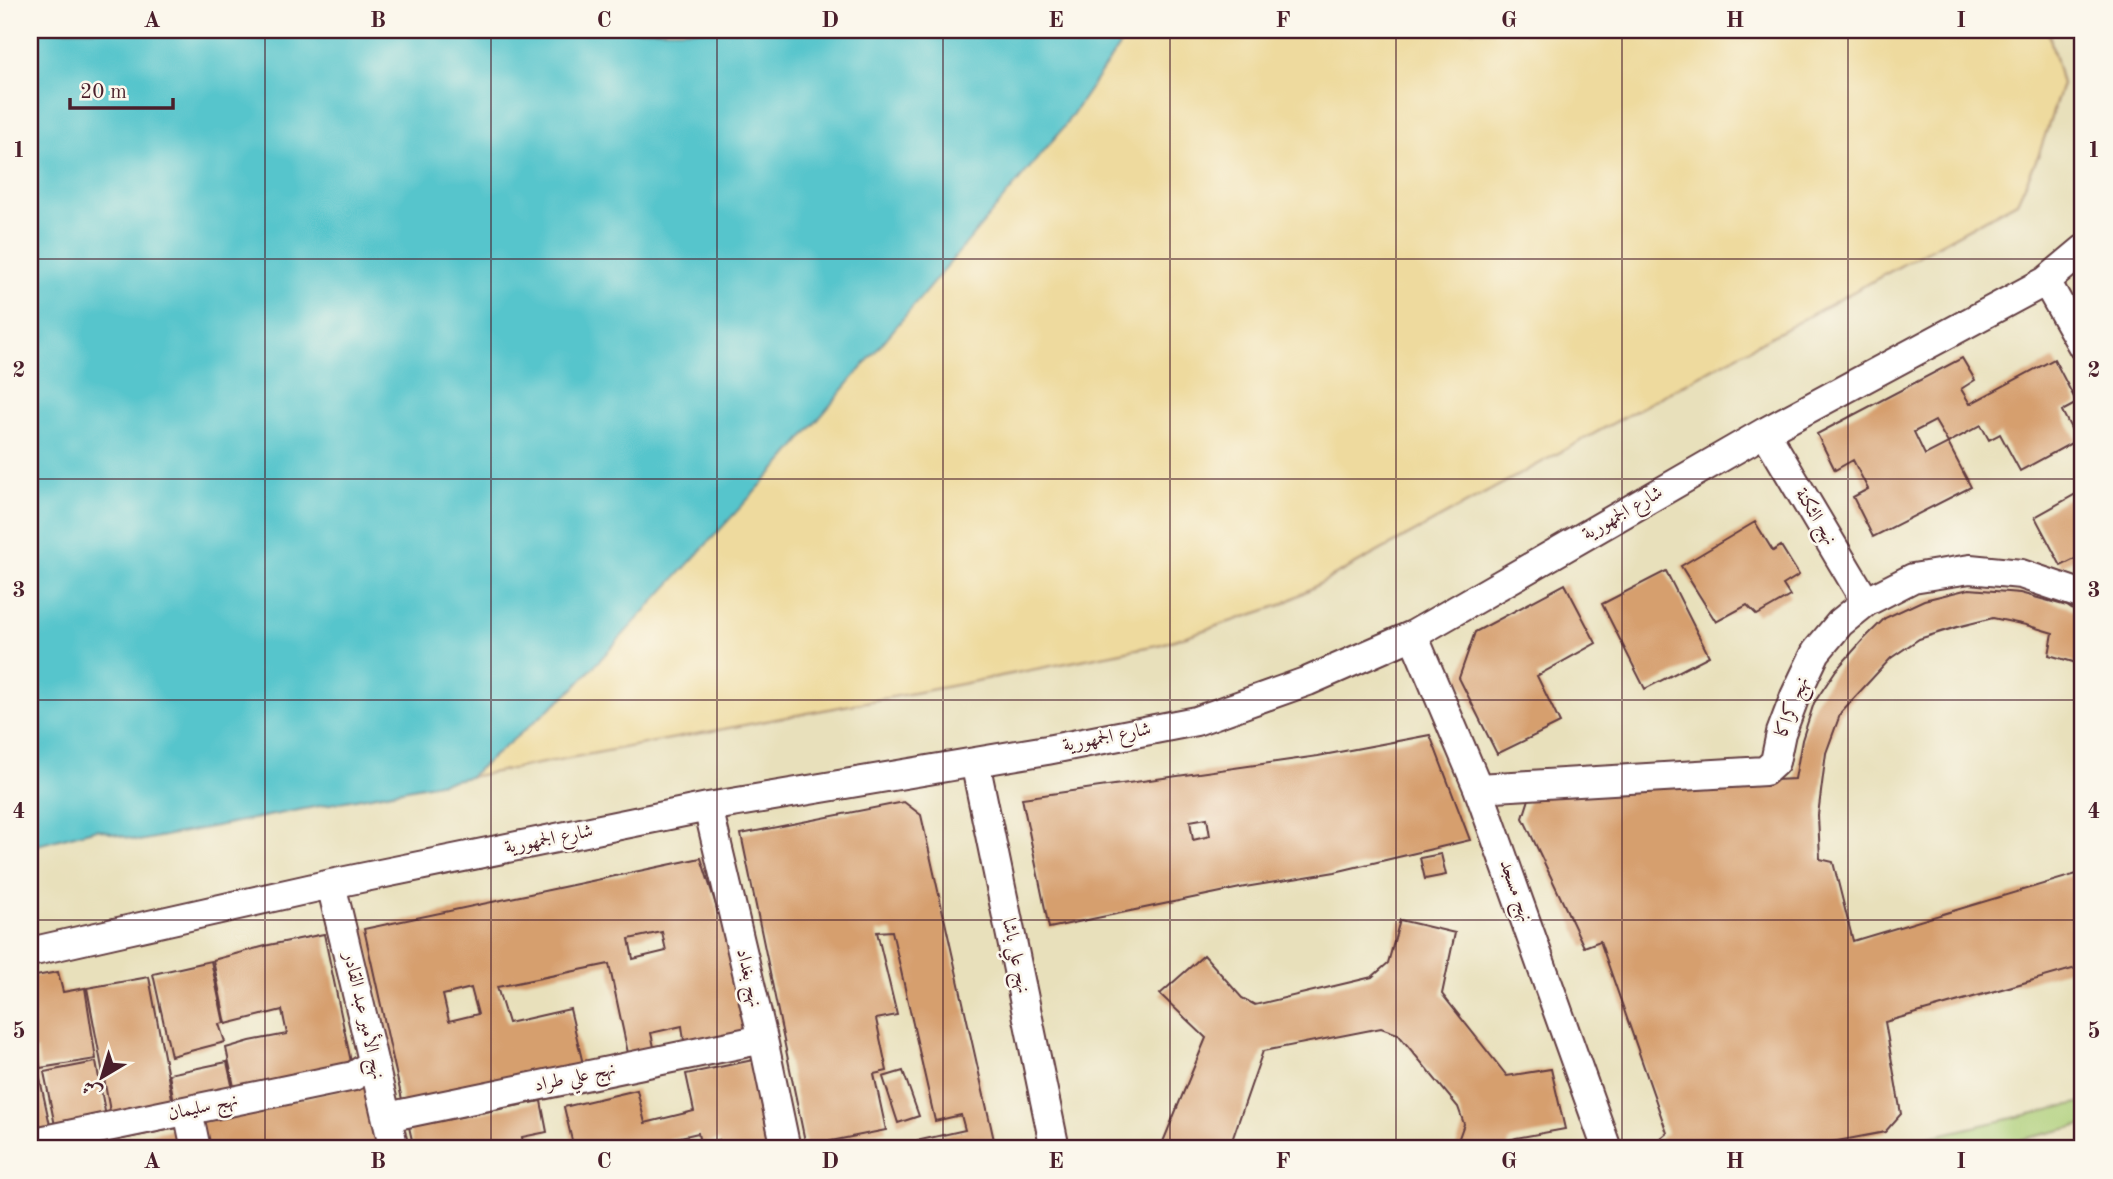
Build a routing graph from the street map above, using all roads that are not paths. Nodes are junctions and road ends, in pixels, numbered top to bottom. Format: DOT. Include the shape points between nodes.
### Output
graph roads {
  1 [pos="2083,250"];
  2 [pos="2046,281"];
  3 [pos="2083,347"];
  4 [pos="1765,432"];
  5 [pos="2083,595"];
  6 [pos="1866,602"];
  7 [pos="1413,635"];
  8 [pos="975,762"];
  9 [pos="1478,788"];
  10 [pos="708,807"];
  11 [pos="331,884"];
  12 [pos="30,952"];
  13 [pos="763,1039"];
  14 [pos="373,1063"];
  15 [pos="188,1111"];
  16 [pos="387,1117"];
  17 [pos="30,1143"];
  18 [pos="196,1149"];
  19 [pos="394,1149"];
  20 [pos="786,1149"];
  21 [pos="1055,1149"];
  22 [pos="1607,1149"];
  1 -- 2 [label="street, شارع الجمهورية"];
  2 -- 3 [label="street"];
  2 -- 4 [label="street, شارع الجمهورية"];
  4 -- 6 [label="street, نهج الثكنة"];
  4 -- 7 [label="street, شارع الجمهورية"];
  5 -- 6 [label="street, نهج كراكا" via="2021,574 1970,569 1913,578"];
  6 -- 9 [label="street, نهج كراكا" via="1840,623 1816,652 1786,720 1775,762 1765,771"];
  7 -- 8 [label="street, شارع الجمهورية" via="1308,681 1196,721"];
  7 -- 9 [label="street, نهج مسجد"];
  8 -- 10 [label="street, شارع الجمهورية"];
  8 -- 21 [label="street, نهج علي باشا"];
  9 -- 22 [label="street, نهج مسجد"];
  10 -- 11 [label="street, شارع الجمهورية"];
  10 -- 13 [label="street, نهج بغداد"];
  11 -- 12 [label="street, شارع الجمهورية"];
  11 -- 14 [label="street, نهج الأمير عبد القادر"];
  13 -- 16 [label="street, نهج علي طراد"];
  13 -- 20 [label="street, نهج بغداد"];
  14 -- 15 [label="street, نهج سليمان" via="354,1076"];
  14 -- 16 [label="street, نهج الأمير عبد القادر"];
  15 -- 17 [label="street, نهج سليمان"];
  15 -- 18 [label="street"];
  16 -- 19 [label="street, نهج الأمير عبد القادر"];
}
